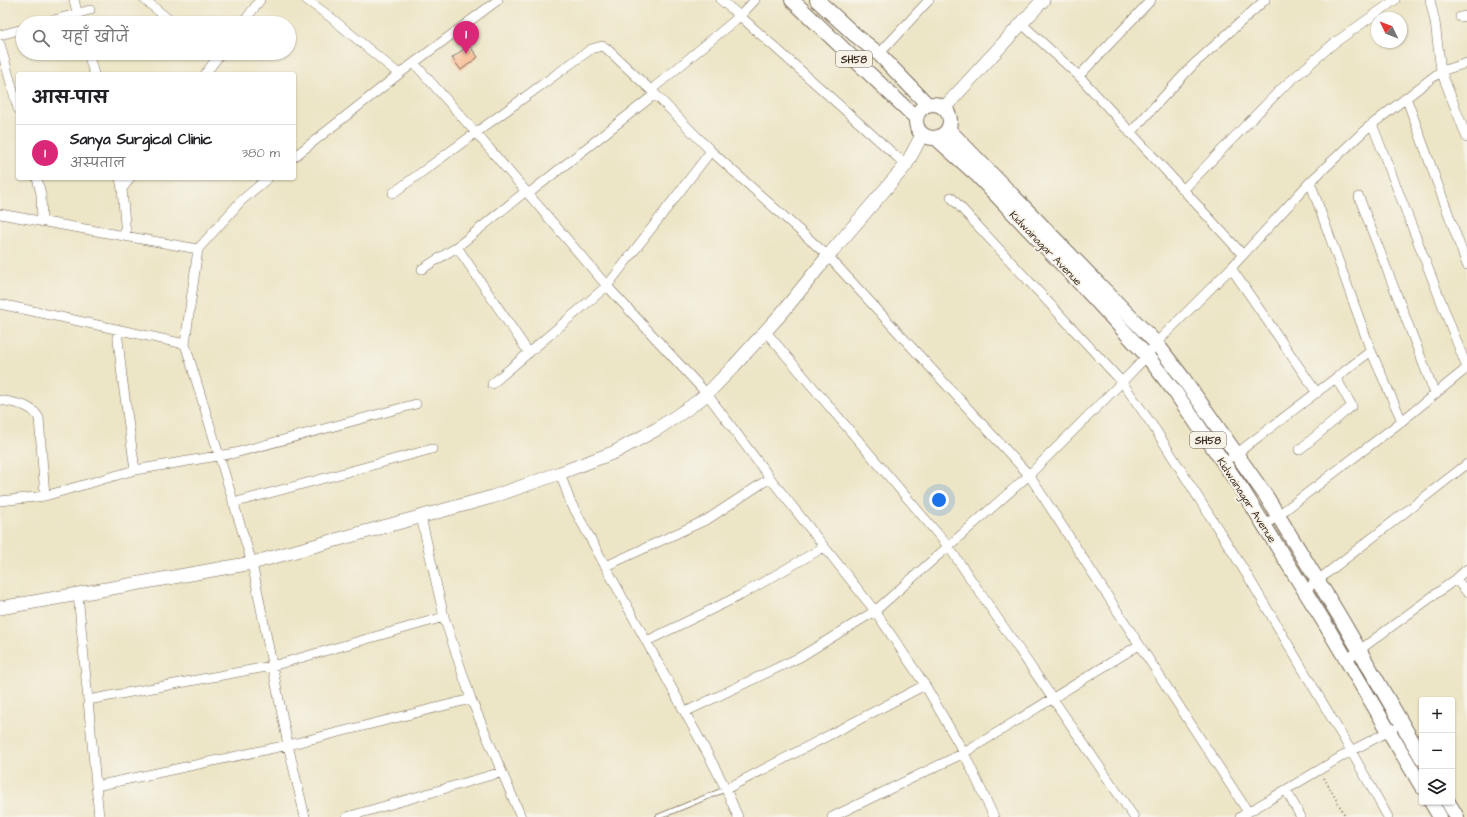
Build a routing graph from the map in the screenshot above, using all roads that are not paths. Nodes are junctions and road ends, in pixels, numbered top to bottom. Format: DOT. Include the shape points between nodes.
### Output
graph roads {
  1 [pos="74,0"];
  2 [pos="145,0"];
  3 [pos="260,0"];
  4 [pos="307,0"];
  5 [pos="498,0"];
  6 [pos="721,0"];
  7 [pos="755,0"];
  8 [pos="792,0"];
  9 [pos="817,0"];
  10 [pos="929,0"];
  11 [pos="1043,0"];
  12 [pos="1151,0"];
  13 [pos="1265,0"];
  14 [pos="1395,0"];
  15 [pos="1430,0"];
  16 [pos="90,10"];
  17 [pos="78,14"];
  18 [pos="70,16"];
  19 [pos="164,16"];
  20 [pos="248,16"];
  21 [pos="740,16"];
  22 [pos="1022,24"];
  23 [pos="16,31"];
  24 [pos="0,35"];
  25 [pos="0,44"];
  26 [pos="879,54"];
  27 [pos="90,60"];
  28 [pos="216,60"];
  29 [pos="414,63"];
  30 [pos="1467,63"];
  31 [pos="1441,71"];
  32 [pos="93,72"];
  33 [pos="207,72"];
  34 [pos="399,74"];
  35 [pos="1079,76"];
  36 [pos="653,92"];
  37 [pos="1406,97"];
  38 [pos="16,102"];
  39 [pos="928,105"];
  40 [pos="944,108"];
  41 [pos="916,118"];
  42 [pos="1372,124"];
  43 [pos="948,129"];
  44 [pos="476,132"];
  45 [pos="1130,133"];
  46 [pos="929,137"];
  47 [pos="1467,138"];
  48 [pos="711,151"];
  49 [pos="296,154"];
  50 [pos="906,165"];
  51 [pos="38,180"];
  52 [pos="120,180"];
  53 [pos="129,180"];
  54 [pos="266,180"];
  55 [pos="1310,182"];
  56 [pos="122,189"];
  57 [pos="1183,190"];
  58 [pos="527,192"];
  59 [pos="393,193"];
  60 [pos="951,197"];
  61 [pos="1359,197"];
  62 [pos="0,214"];
  63 [pos="42,222"];
  64 [pos="126,235"];
  65 [pos="457,247"];
  66 [pos="198,249"];
  67 [pos="1243,255"];
  68 [pos="828,256"];
  69 [pos="1467,265"];
  70 [pos="1231,268"];
  71 [pos="422,269"];
  72 [pos="607,286"];
  73 [pos="0,304"];
  74 [pos="117,330"];
  75 [pos="766,332"];
  76 [pos="1156,343"];
  77 [pos="185,344"];
  78 [pos="1371,351"];
  79 [pos="529,353"];
  80 [pos="1147,356"];
  81 [pos="1336,378"];
  82 [pos="1122,382"];
  83 [pos="492,384"];
  84 [pos="1317,393"];
  85 [pos="707,394"];
  86 [pos="1435,394"];
  87 [pos="0,400"];
  88 [pos="416,404"];
  89 [pos="1402,421"];
  90 [pos="432,449"];
  91 [pos="1299,450"];
  92 [pos="1237,453"];
  93 [pos="218,455"];
  94 [pos="1224,463"];
  95 [pos="1467,464"];
  96 [pos="135,470"];
  97 [pos="560,473"];
  98 [pos="1029,475"];
  99 [pos="770,478"];
  100 [pos="45,496"];
  101 [pos="0,501"];
  102 [pos="233,503"];
  103 [pos="1278,516"];
  104 [pos="421,517"];
  105 [pos="1264,526"];
  106 [pos="948,546"];
  107 [pos="824,547"];
  108 [pos="252,563"];
  109 [pos="606,566"];
  110 [pos="1467,569"];
  111 [pos="1456,579"];
  112 [pos="1317,582"];
  113 [pos="1304,590"];
  114 [pos="1467,592"];
  115 [pos="78,594"];
  116 [pos="0,608"];
  117 [pos="875,611"];
  118 [pos="444,616"];
  119 [pos="647,640"];
  120 [pos="1138,645"];
  121 [pos="1359,651"];
  122 [pos="1346,660"];
  123 [pos="272,666"];
  124 [pos="925,685"];
  125 [pos="1053,698"];
  126 [pos="471,699"];
  127 [pos="88,700"];
  128 [pos="685,712"];
  129 [pos="1395,727"];
  130 [pos="288,745"];
  131 [pos="1352,751"];
  132 [pos="964,753"];
  133 [pos="1419,755"];
  134 [pos="502,772"];
  135 [pos="1419,779"];
  136 [pos="96,786"];
  137 [pos="726,789"];
  138 [pos="1286,790"];
  139 [pos="1433,805"];
  140 [pos="1450,805"];
  141 [pos="1244,815"];
  142 [pos="99,817"];
  143 [pos="305,817"];
  144 [pos="347,817"];
  145 [pos="521,817"];
  146 [pos="658,817"];
  147 [pos="738,817"];
  148 [pos="832,817"];
  149 [pos="994,817"];
  150 [pos="1134,817"];
  151 [pos="1301,817"];
  152 [pos="1388,817"];
  153 [pos="1440,817"];
  154 [pos="1457,817"];
  1 -- 17 [label="street"];
  2 -- 19 [label="street"];
  3 -- 20 [label="street"];
  4 -- 34 [label="street"];
  5 -- 29 [label="street"];
  6 -- 21 [label="street"];
  7 -- 21 [label="street"];
  8 -- 41 [label="main road, SH58"];
  9 -- 26 [label="main road, SH58"];
  10 -- 26 [label="street"];
  11 -- 22 [label="street"];
  12 -- 35 [label="street"];
  13 -- 45 [label="street" via="1193,65"];
  14 -- 57 [label="street" via="1333,44 1280,90"];
  15 -- 31 [label="street"];
  16 -- 17 [label="street"];
  17 -- 18 [label="street"];
  21 -- 36 [label="street"];
  21 -- 50 [label="street"];
  22 -- 35 [label="street"];
  22 -- 40 [label="street"];
  23 -- 24 [label="street"];
  25 -- 38 [label="street"];
  26 -- 39 [label="main road, SH58"];
  27 -- 32 [label="street"];
  28 -- 33 [label="street"];
  29 -- 34 [label="street"];
  29 -- 44 [label="street"];
  30 -- 31 [label="street"];
  31 -- 37 [label="street"];
  31 -- 47 [label="street"];
  34 -- 49 [label="street"];
  35 -- 45 [label="street"];
  36 -- 44 [label="street" via="602,46 591,49"];
  36 -- 48 [label="street"];
  36 -- 58 [label="street"];
  37 -- 42 [label="street"];
  37 -- 69 [label="street"];
  39 -- 40 [label="main road" via="937,104"];
  39 -- 41 [label="main road" via="920,110"];
  40 -- 43 [label="main road" via="950,120"];
  41 -- 46 [label="main road, SH58" via="917,128"];
  42 -- 55 [label="street"];
  42 -- 86 [label="street" via="1467,368"];
  43 -- 46 [label="main road" via="941,137"];
  43 -- 76 [label="main road, Kidwainagar Avenue / SH58"];
  44 -- 58 [label="street"];
  44 -- 59 [label="street"];
  45 -- 57 [label="street"];
  46 -- 50 [label="street"];
  46 -- 80 [label="main road, Kidwainagar Avenue / SH58" via="977,175"];
  48 -- 68 [label="street"];
  48 -- 72 [label="street"];
  50 -- 68 [label="street"];
  51 -- 63 [label="street"];
  52 -- 56 [label="street"];
  53 -- 56 [label="street"];
  54 -- 66 [label="street" via="241,201"];
  55 -- 67 [label="street"];
  55 -- 78 [label="street"];
  56 -- 64 [label="street"];
  57 -- 67 [label="street"];
  58 -- 65 [label="street"];
  58 -- 72 [label="street"];
  60 -- 82 [label="street"];
  61 -- 86 [label="street"];
  62 -- 63 [label="street"];
  63 -- 64 [label="street"];
  64 -- 66 [label="street"];
  65 -- 71 [label="street"];
  65 -- 79 [label="street"];
  66 -- 77 [label="street"];
  67 -- 70 [label="street"];
  68 -- 75 [label="street"];
  68 -- 98 [label="street"];
  70 -- 76 [label="street"];
  70 -- 84 [label="street"];
  72 -- 79 [label="street"];
  72 -- 85 [label="street"];
  73 -- 74 [label="street"];
  74 -- 77 [label="street"];
  74 -- 96 [label="street"];
  75 -- 85 [label="street"];
  75 -- 106 [label="street"];
  76 -- 80 [label="street"];
  76 -- 92 [label="main road, Kidwainagar Avenue / SH58"];
  77 -- 93 [label="street"];
  78 -- 81 [label="street"];
  78 -- 89 [label="street"];
  79 -- 83 [label="street"];
  80 -- 82 [label="street"];
  80 -- 94 [label="main road, Kidwainagar Avenue / SH58"];
  81 -- 84 [label="street"];
  81 -- 91 [label="street" via="1352,406"];
  82 -- 98 [label="street"];
  82 -- 131 [label="street" via="1155,429 1249,578"];
  84 -- 92 [label="street"];
  85 -- 97 [label="street" via="657,429 615,452"];
  85 -- 99 [label="street"];
  86 -- 89 [label="street"];
  87 -- 100 [label="street" via="25,406 39,418"];
  88 -- 93 [label="street" via="235,453"];
  89 -- 103 [label="street"];
  90 -- 102 [label="street"];
  92 -- 94 [label="street"];
  92 -- 103 [label="main road, Kidwainagar Avenue / SH58"];
  93 -- 96 [label="street"];
  93 -- 102 [label="street"];
  94 -- 105 [label="main road, Kidwainagar Avenue / SH58"];
  95 -- 112 [label="street"];
  96 -- 100 [label="street"];
  97 -- 104 [label="street" via="492,497"];
  97 -- 109 [label="street" via="570,501"];
  98 -- 106 [label="street"];
  98 -- 120 [label="street"];
  99 -- 107 [label="street"];
  99 -- 109 [label="street" via="708,519"];
  100 -- 101 [label="street"];
  102 -- 108 [label="street"];
  103 -- 105 [label="street"];
  103 -- 112 [label="main road, Kidwainagar Avenue / SH58"];
  104 -- 108 [label="street"];
  104 -- 118 [label="street"];
  105 -- 113 [label="main road, Kidwainagar Avenue / SH58"];
  106 -- 117 [label="street"];
  106 -- 125 [label="street"];
  107 -- 117 [label="street"];
  107 -- 119 [label="street" via="741,595"];
  108 -- 115 [label="street"];
  108 -- 123 [label="street"];
  109 -- 119 [label="street"];
  110 -- 111 [label="street"];
  111 -- 114 [label="street"];
  111 -- 121 [label="street"];
  112 -- 113 [label="street"];
  112 -- 121 [label="main road, Kidwainagar Avenue / SH58"];
  113 -- 122 [label="main road, Kidwainagar Avenue / SH58"];
  115 -- 116 [label="street"];
  115 -- 127 [label="street"];
  117 -- 124 [label="street"];
  117 -- 128 [label="street" via="800,657"];
  118 -- 123 [label="street"];
  118 -- 126 [label="street"];
  119 -- 128 [label="street"];
  120 -- 125 [label="street"];
  120 -- 141 [label="street"];
  121 -- 122 [label="street"];
  121 -- 129 [label="main road, Kidwainagar Avenue / SH58"];
  122 -- 129 [label="main road, Kidwainagar Avenue / SH58"];
  123 -- 127 [label="street"];
  123 -- 130 [label="street"];
  124 -- 132 [label="street"];
  124 -- 137 [label="street"];
  125 -- 132 [label="street"];
  125 -- 150 [label="street"];
  126 -- 130 [label="street"];
  126 -- 134 [label="street"];
  127 -- 136 [label="street"];
  128 -- 137 [label="street"];
  129 -- 131 [label="street"];
  129 -- 133 [label="main road, Kidwainagar Avenue / SH58"];
  129 -- 135 [label="main road, Kidwainagar Avenue / SH58"];
  130 -- 136 [label="street"];
  130 -- 143 [label="street"];
  131 -- 138 [label="street"];
  131 -- 152 [label="street"];
  132 -- 148 [label="street"];
  132 -- 149 [label="street"];
  134 -- 144 [label="street"];
  134 -- 145 [label="street"];
  136 -- 142 [label="street"];
  137 -- 146 [label="lane"];
  137 -- 147 [label="street"];
  138 -- 141 [label="street"];
  138 -- 151 [label="street"];
  139 -- 153 [label="main road"];
  140 -- 154 [label="main road"];
}
